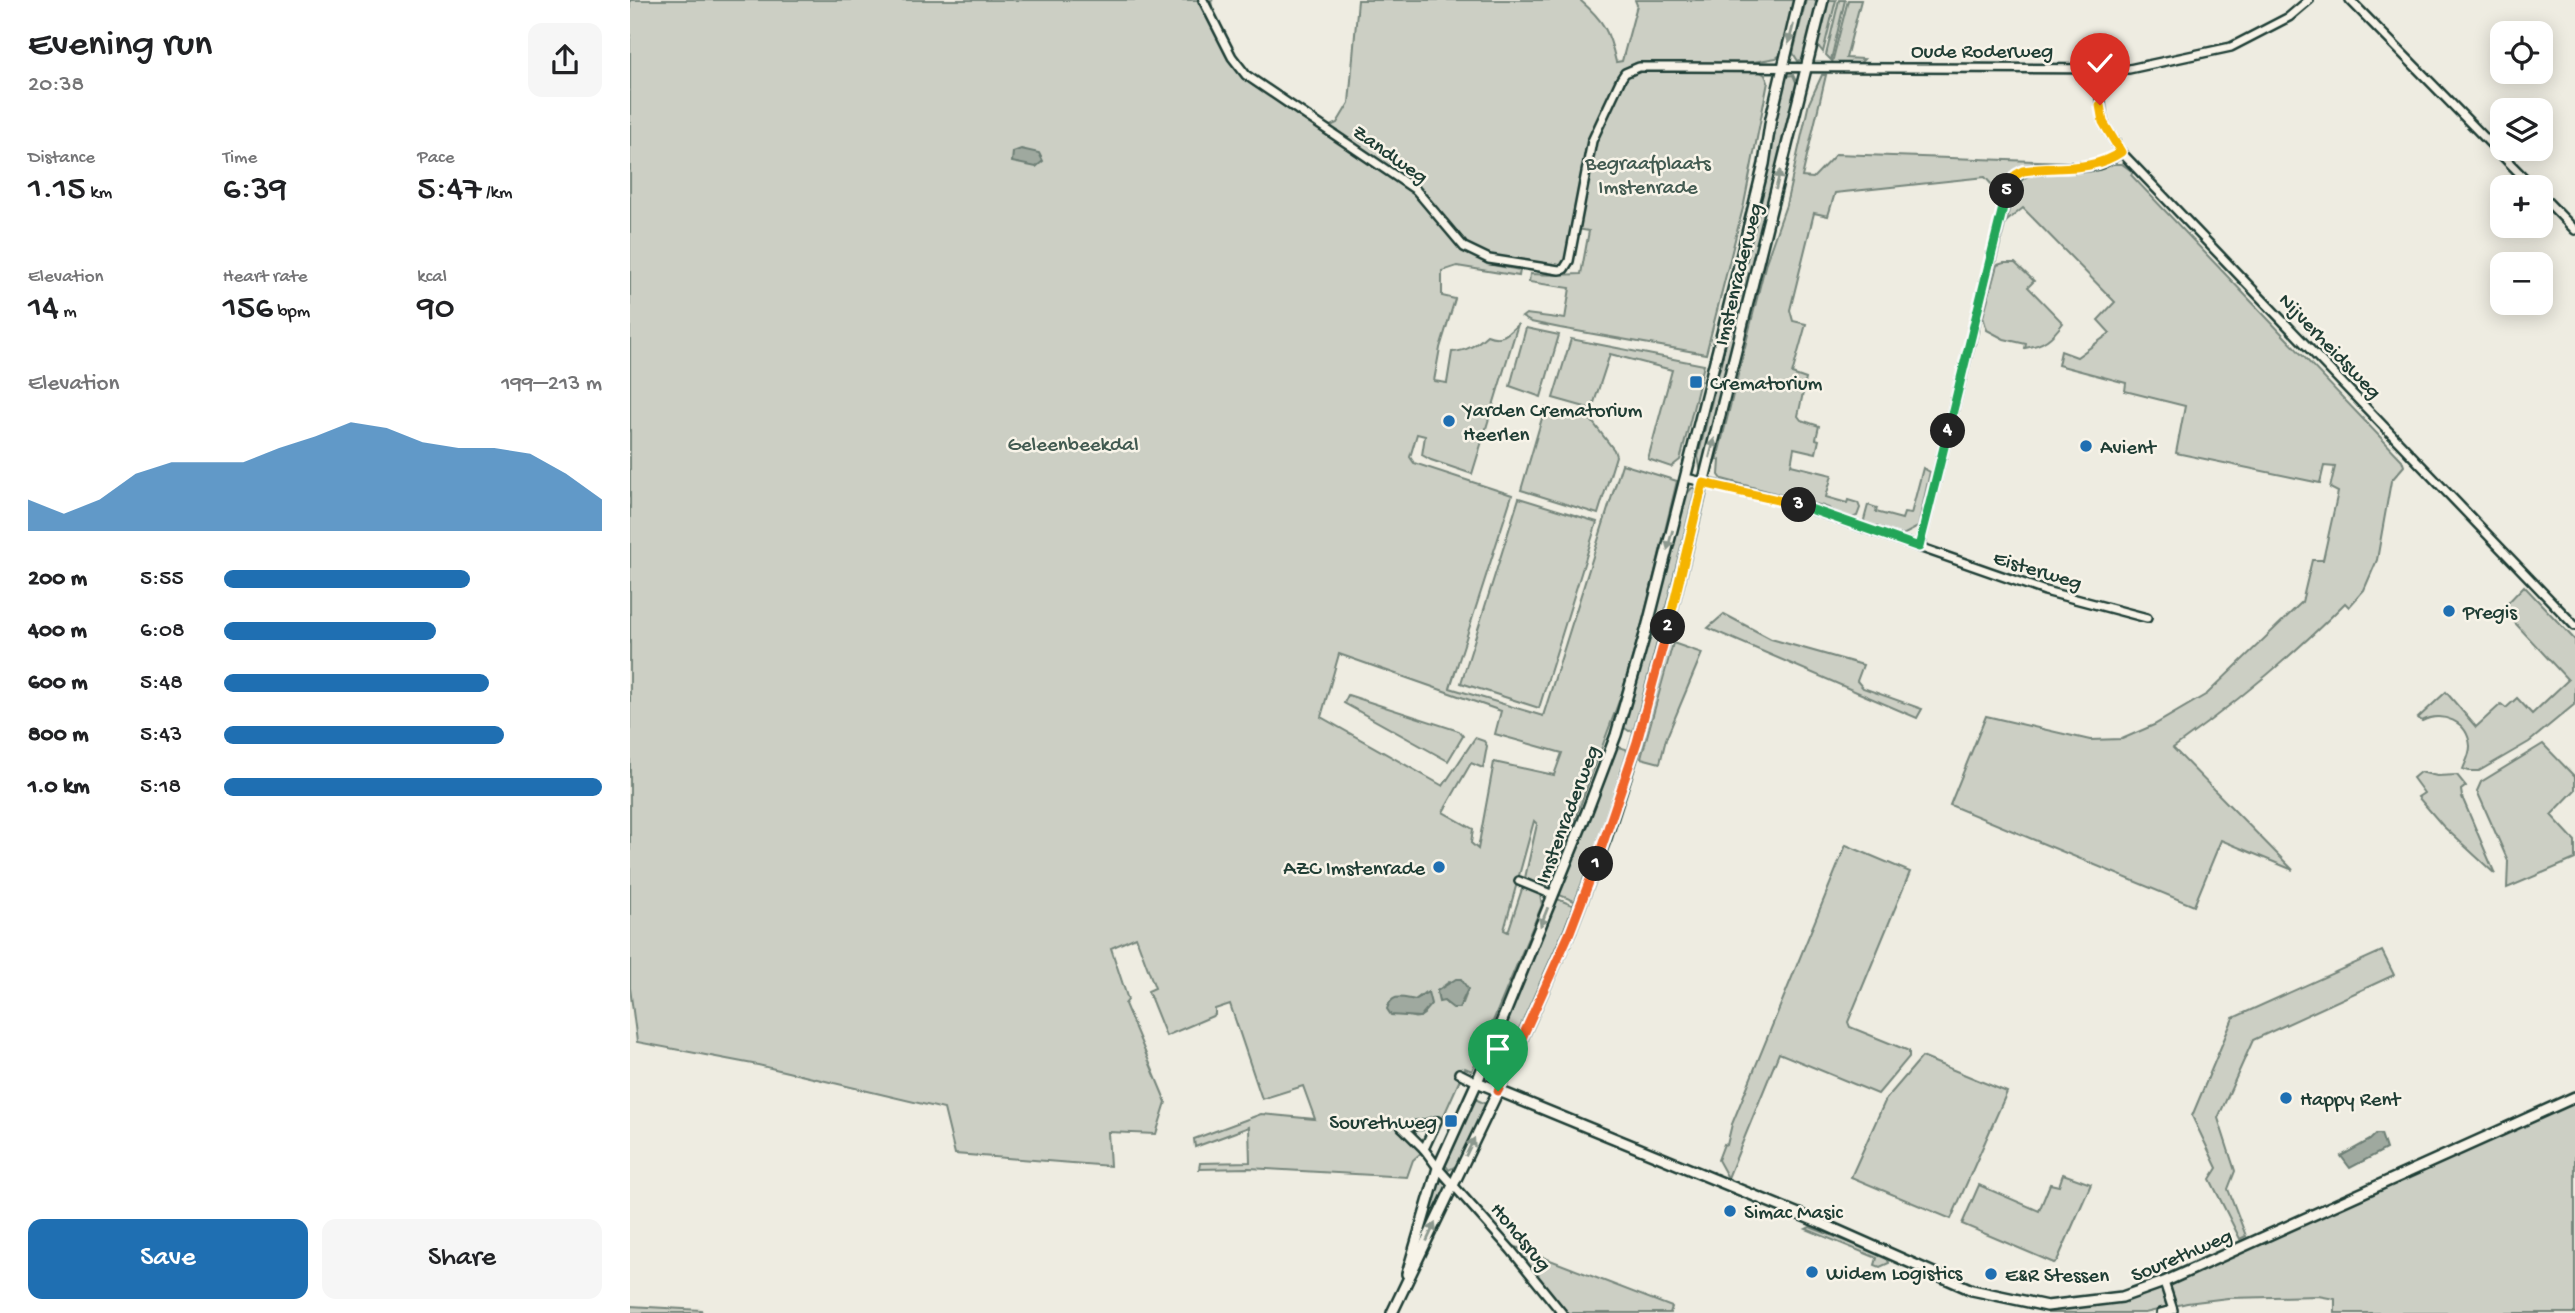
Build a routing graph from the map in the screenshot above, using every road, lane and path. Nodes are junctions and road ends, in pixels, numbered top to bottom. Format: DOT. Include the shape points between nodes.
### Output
graph roads {
  1 [pos="1203,0"];
  2 [pos="1799,0"];
  3 [pos="1823,0"];
  4 [pos="2309,0"];
  5 [pos="2350,0"];
  6 [pos="1783,68"];
  7 [pos="1806,68"];
  8 [pos="2097,71"];
  9 [pos="2121,152"];
  10 [pos="2521,175"];
  11 [pos="2553,207"];
  12 [pos="2575,230"];
  13 [pos="1686,478"];
  14 [pos="1703,483"];
  15 [pos="1919,547"];
  16 [pos="2147,618"];
  17 [pos="2575,626"];
  18 [pos="1519,881"];
  19 [pos="1553,895"];
  20 [pos="1459,1073"];
  21 [pos="1477,1082"];
  22 [pos="1498,1091"];
  23 [pos="2575,1097"];
  24 [pos="1424,1149"];
  25 [pos="1438,1168"];
  26 [pos="1453,1183"];
  27 [pos="2164,1282"];
  28 [pos="1400,1299"];
  29 [pos="1392,1313"];
  30 [pos="1562,1313"];
  31 [pos="2161,1313"];
  1 -- 6 [label="street, Zandweg" via="1246,75 1416,190 1464,247 1489,258 1559,270 1569,261 1592,141 1625,73 1639,67"];
  2 -- 6 [label="street, Imstenraderweg, one-way"];
  3 -- 7 [label="street, Imstenraderweg"];
  4 -- 8 [label="street, Oude Roderweg" via="2289,18 2231,47 2129,69"];
  5 -- 10 [label="street"];
  6 -- 7 [label="street, Oude Roderweg"];
  6 -- 13 [label="street, Imstenraderweg" via="1764,164"];
  7 -- 8 [label="street, Oude Roderweg"];
  14 -- 7 [label="street, Imstenraderweg, one-way"];
  8 -- 9 [label="street, Nijverheidsweg" via="2103,122"];
  9 -- 15 [label="street" via="2090,166 2023,171 2010,183"];
  9 -- 17 [label="street, Nijverheidsweg"];
  11 -- 12 [label="street"];
  13 -- 14 [label="street, Eisterweg"];
  13 -- 19 [label="street, Imstenraderweg, one-way" via="1616,735"];
  14 -- 15 [label="street, Eisterweg" via="1793,503"];
  14 -- 22 [label="street, Imstenraderweg" via="1640,730 1606,838 1570,932"];
  15 -- 16 [label="street, Eisterweg" via="2045,592"];
  18 -- 19 [label="street"];
  19 -- 21 [label="street, Imstenraderweg, one-way"];
  20 -- 21 [label="street"];
  21 -- 22 [label="street, Sourethweg"];
  21 -- 25 [label="street, Imstenraderweg"];
  26 -- 22 [label="street, Imstenraderweg, one-way"];
  22 -- 27 [label="street, Sourethweg" via="1972,1290 2047,1306 2122,1297"];
  23 -- 27 [label="street, Sourethweg"];
  24 -- 24 [label="street, Hondsrug" via="1437,1121 1402,1126"];
  24 -- 25 [label="street, Hondsrug"];
  25 -- 26 [label="street, Hondsrug"];
  25 -- 28 [label="street, Imstenraderweg"];
  28 -- 26 [label="street, Imstenraderweg, one-way"];
  26 -- 30 [label="street, Hondsrug"];
  27 -- 31 [label="street" via="2173,1310"];
  28 -- 29 [label="street, Imstenraderweg"];
}
